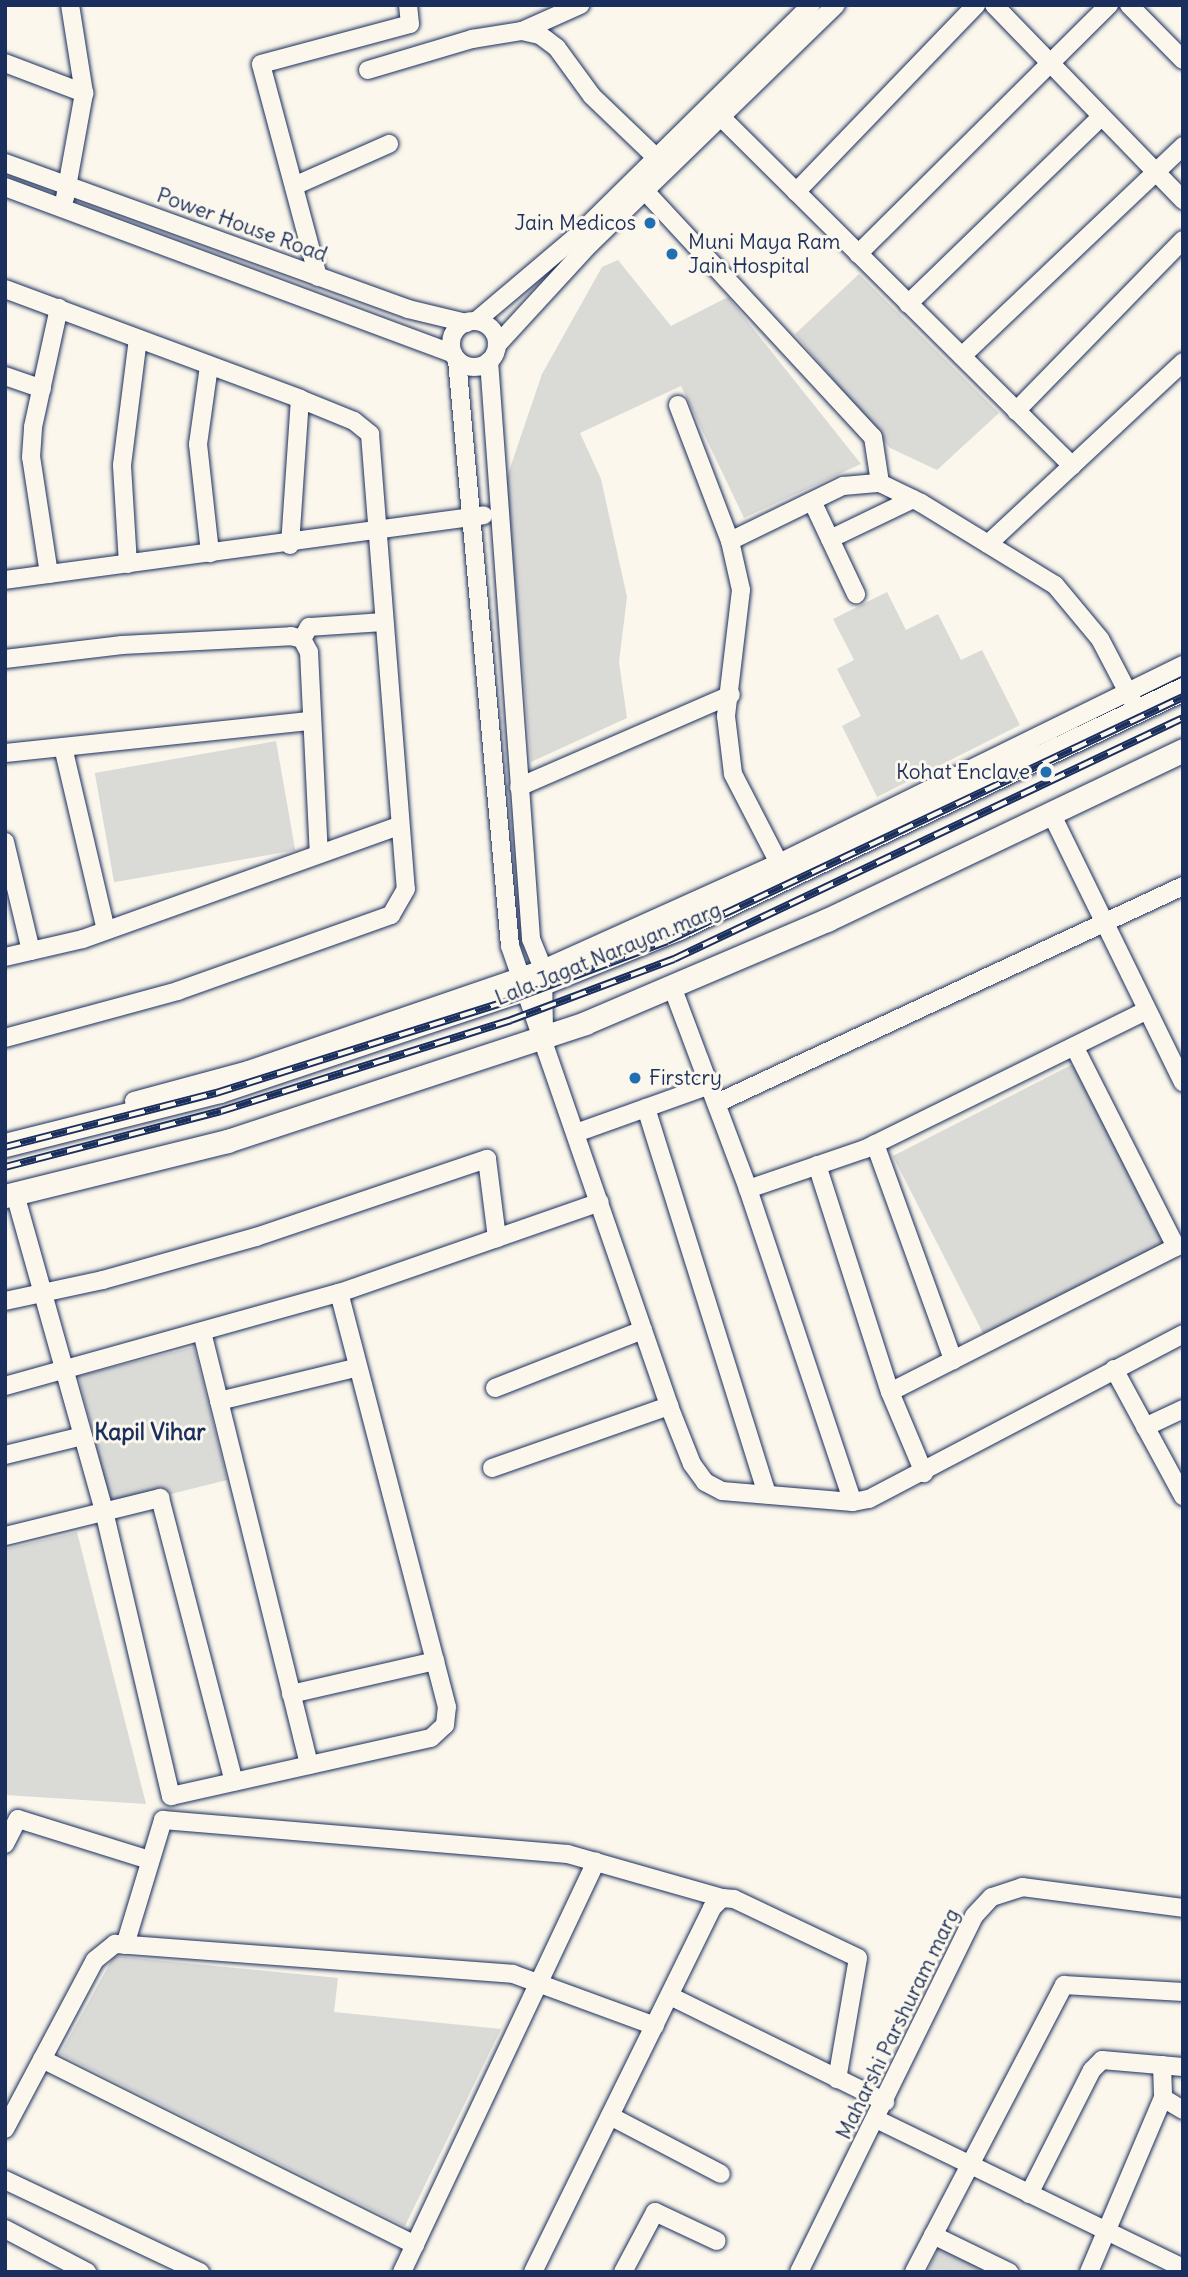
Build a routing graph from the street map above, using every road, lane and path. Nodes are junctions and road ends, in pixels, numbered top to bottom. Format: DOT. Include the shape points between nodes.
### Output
graph roads {
  1 [pos="70,5"];
  2 [pos="408,5"];
  3 [pos="580,5"];
  4 [pos="811,5"];
  5 [pos="836,5"];
  6 [pos="976,5"];
  7 [pos="994,5"];
  8 [pos="1109,5"];
  9 [pos="1129,5"];
  10 [pos="522,30"];
  11 [pos="1183,60"];
  12 [pos="5,63"];
  13 [pos="1051,63"];
  14 [pos="368,70"];
  15 [pos="84,93"];
  16 [pos="721,117"];
  17 [pos="1101,117"];
  18 [pos="389,144"];
  19 [pos="1183,146"];
  20 [pos="5,163"];
  21 [pos="662,163"];
  22 [pos="1156,172"];
  23 [pos="294,186"];
  24 [pos="5,187"];
  25 [pos="68,187"];
  26 [pos="645,191"];
  27 [pos="796,192"];
  28 [pos="1183,200"];
  29 [pos="62,209"];
  30 [pos="1183,240"];
  31 [pos="858,254"];
  32 [pos="318,277"];
  33 [pos="5,289"];
  34 [pos="908,304"];
  35 [pos="59,309"];
  36 [pos="471,322"];
  37 [pos="138,339"];
  38 [pos="497,345"];
  39 [pos="962,356"];
  40 [pos="455,357"];
  41 [pos="489,361"];
  42 [pos="1183,362"];
  43 [pos="209,366"];
  44 [pos="5,376"];
  45 [pos="42,389"];
  46 [pos="300,399"];
  47 [pos="678,405"];
  48 [pos="1016,411"];
  49 [pos="1072,466"];
  50 [pos="880,483"];
  51 [pos="913,499"];
  52 [pos="813,503"];
  53 [pos="498,514"];
  54 [pos="474,516"];
  55 [pos="376,532"];
  56 [pos="830,539"];
  57 [pos="730,541"];
  58 [pos="988,544"];
  59 [pos="290,545"];
  60 [pos="210,553"];
  61 [pos="128,564"];
  62 [pos="49,574"];
  63 [pos="5,580"];
  64 [pos="856,594"];
  65 [pos="382,622"];
  66 [pos="302,639"];
  67 [pos="5,659"];
  68 [pos="1183,665"];
  69 [pos="1183,689"];
  70 [pos="731,695"];
  71 [pos="1132,701"];
  72 [pos="309,721"];
  73 [pos="63,747"];
  74 [pos="1183,750"];
  75 [pos="5,753"];
  76 [pos="519,787"];
  77 [pos="1051,813"];
  78 [pos="397,827"];
  79 [pos="5,842"];
  80 [pos="319,854"];
  81 [pos="784,870"];
  82 [pos="1183,886"];
  83 [pos="1103,923"];
  84 [pos="106,930"];
  85 [pos="32,951"];
  86 [pos="5,957"];
  87 [pos="532,979"];
  88 [pos="673,989"];
  89 [pos="1147,1010"];
  90 [pos="544,1037"];
  91 [pos="5,1038"];
  92 [pos="1074,1046"];
  93 [pos="1183,1082"];
  94 [pos="710,1085"];
  95 [pos="717,1103"];
  96 [pos="646,1108"];
  97 [pos="576,1133"];
  98 [pos="5,1134"];
  99 [pos="875,1144"];
  100 [pos="5,1145"];
  101 [pos="817,1165"];
  102 [pos="748,1189"];
  103 [pos="10,1195"];
  104 [pos="600,1202"];
  105 [pos="497,1238"];
  106 [pos="1179,1245"];
  107 [pos="42,1292"];
  108 [pos="339,1293"];
  109 [pos="5,1301"];
  110 [pos="643,1331"];
  111 [pos="202,1332"];
  112 [pos="1183,1334"];
  113 [pos="953,1360"];
  114 [pos="358,1367"];
  115 [pos="1114,1369"];
  116 [pos="65,1372"];
  117 [pos="5,1386"];
  118 [pos="495,1388"];
  119 [pos="890,1392"];
  120 [pos="219,1401"];
  121 [pos="669,1406"];
  122 [pos="1183,1409"];
  123 [pos="1146,1427"];
  124 [pos="83,1436"];
  125 [pos="5,1455"];
  126 [pos="492,1468"];
  127 [pos="924,1473"];
  128 [pos="767,1495"];
  129 [pos="1183,1496"];
  130 [pos="853,1502"];
  131 [pos="104,1511"];
  132 [pos="5,1536"];
  133 [pos="435,1661"];
  134 [pos="291,1694"];
  135 [pos="309,1765"];
  136 [pos="234,1782"];
  137 [pos="5,1844"];
  138 [pos="150,1860"];
  139 [pos="596,1862"];
  140 [pos="722,1898"];
  141 [pos="1183,1908"];
  142 [pos="125,1945"];
  143 [pos="540,1984"];
  144 [pos="1183,1992"];
  145 [pos="670,1996"];
  146 [pos="655,2026"];
  147 [pos="42,2059"];
  148 [pos="1162,2065"];
  149 [pos="1183,2067"];
  150 [pos="837,2078"];
  151 [pos="1163,2098"];
  152 [pos="885,2102"];
  153 [pos="1183,2110"];
  154 [pos="610,2116"];
  155 [pos="876,2119"];
  156 [pos="5,2129"];
  157 [pos="969,2165"];
  158 [pos="721,2174"];
  159 [pos="5,2180"];
  160 [pos="1029,2194"];
  161 [pos="5,2229"];
  162 [pos="1109,2229"];
  163 [pos="933,2235"];
  164 [pos="717,2241"];
  165 [pos="415,2245"];
  166 [pos="1175,2268"];
  167 [pos="87,2272"];
  168 [pos="200,2272"];
  169 [pos="402,2272"];
  170 [pos="533,2272"];
  171 [pos="622,2272"];
  172 [pos="799,2272"];
  173 [pos="914,2272"];
  174 [pos="1009,2272"];
  175 [pos="1089,2272"];
  1 -- 15 [label="street"];
  2 -- 23 [label="street" via="410,24 261,64"];
  3 -- 10 [label="street"];
  4 -- 21 [label="street"];
  5 -- 16 [label="street"];
  6 -- 27 [label="street"];
  7 -- 13 [label="street"];
  8 -- 13 [label="street"];
  9 -- 11 [label="street"];
  10 -- 14 [label="street" via="472,39"];
  10 -- 21 [label="street" via="540,35 557,48 592,96"];
  12 -- 15 [label="street"];
  13 -- 17 [label="street"];
  13 -- 31 [label="street"];
  15 -- 25 [label="street"];
  16 -- 21 [label="street"];
  16 -- 27 [label="street"];
  17 -- 22 [label="street"];
  17 -- 34 [label="street"];
  18 -- 23 [label="street"];
  19 -- 22 [label="street"];
  20 -- 25 [label="street, Power House Road"];
  21 -- 26 [label="street"];
  21 -- 36 [label="street"];
  22 -- 28 [label="street"];
  22 -- 39 [label="street"];
  23 -- 32 [label="street"];
  24 -- 29 [label="street"];
  25 -- 29 [label="street"];
  25 -- 32 [label="street, Power House Road"];
  26 -- 38 [label="street"];
  26 -- 50 [label="street" via="873,437"];
  27 -- 31 [label="street"];
  29 -- 40 [label="street"];
  30 -- 48 [label="street"];
  31 -- 34 [label="street"];
  32 -- 36 [label="street, Power House Road" via="408,309"];
  33 -- 35 [label="street"];
  34 -- 39 [label="street"];
  35 -- 37 [label="street"];
  35 -- 45 [label="street"];
  36 -- 38 [label="street" via="489,326"];
  36 -- 40 [label="street" via="454,332"];
  37 -- 43 [label="street"];
  37 -- 61 [label="street" via="122,464"];
  38 -- 41 [label="street"];
  39 -- 48 [label="street"];
  40 -- 41 [label="street" via="470,367"];
  40 -- 54 [label="street"];
  41 -- 53 [label="street"];
  42 -- 49 [label="street"];
  43 -- 46 [label="street"];
  43 -- 60 [label="street" via="198,444"];
  44 -- 45 [label="street"];
  45 -- 62 [label="street" via="31,457"];
  46 -- 55 [label="street" via="354,421 370,434 375,450"];
  46 -- 59 [label="street"];
  47 -- 57 [label="street"];
  48 -- 49 [label="street"];
  49 -- 58 [label="street"];
  50 -- 51 [label="street"];
  50 -- 52 [label="street" via="860,481"];
  51 -- 56 [label="street"];
  51 -- 58 [label="street"];
  52 -- 56 [label="street"];
  52 -- 57 [label="street"];
  53 -- 54 [label="street"];
  53 -- 76 [label="street"];
  54 -- 55 [label="street"];
  54 -- 87 [label="street" via="510,946"];
  55 -- 59 [label="street"];
  55 -- 65 [label="street"];
  56 -- 64 [label="street"];
  57 -- 70 [label="street" via="741,590"];
  58 -- 71 [label="street" via="1055,585 1100,639"];
  59 -- 60 [label="street"];
  60 -- 61 [label="street"];
  61 -- 62 [label="street"];
  62 -- 63 [label="street"];
  65 -- 66 [label="street" via="309,626"];
  65 -- 78 [label="street"];
  66 -- 67 [label="street" via="121,645"];
  66 -- 72 [label="street" via="309,652"];
  68 -- 71 [label="street"];
  69 -- 71 [label="main road, Lala Jagat Narayan marg"];
  70 -- 76 [label="street"];
  70 -- 81 [label="street" via="727,747 733,774"];
  71 -- 81 [label="main road, Lala Jagat Narayan marg"];
  72 -- 73 [label="street"];
  72 -- 80 [label="street"];
  73 -- 75 [label="street"];
  73 -- 84 [label="street"];
  74 -- 77 [label="main road"];
  76 -- 87 [label="street"];
  77 -- 83 [label="street"];
  77 -- 88 [label="main road"];
  78 -- 80 [label="street"];
  78 -- 91 [label="street" via="406,888 391,915 178,991"];
  79 -- 85 [label="street"];
  80 -- 84 [label="street"];
  81 -- 87 [label="main road, Lala Jagat Narayan marg"];
  82 -- 83 [label="street"];
  83 -- 89 [label="street"];
  83 -- 95 [label="street"];
  84 -- 85 [label="street"];
  85 -- 86 [label="street"];
  87 -- 90 [label="street"];
  87 -- 98 [label="street" via="248,1070"];
  87 -- 100 [label="main road, Lala Jagat Narayan marg" via="220,1091"];
  88 -- 90 [label="main road"];
  88 -- 94 [label="street"];
  89 -- 92 [label="street"];
  89 -- 93 [label="street"];
  90 -- 97 [label="street"];
  90 -- 103 [label="main road" via="227,1141"];
  92 -- 99 [label="street"];
  92 -- 106 [label="street"];
  94 -- 95 [label="street"];
  94 -- 96 [label="street"];
  95 -- 102 [label="street"];
  96 -- 97 [label="street"];
  96 -- 128 [label="street"];
  97 -- 104 [label="street"];
  99 -- 101 [label="street"];
  99 -- 113 [label="street"];
  101 -- 102 [label="street"];
  101 -- 119 [label="street"];
  102 -- 130 [label="street"];
  103 -- 107 [label="street"];
  104 -- 105 [label="street"];
  104 -- 110 [label="street"];
  105 -- 107 [label="street" via="488,1159 256,1237 103,1280"];
  105 -- 108 [label="street"];
  106 -- 113 [label="street"];
  107 -- 109 [label="street"];
  107 -- 116 [label="street"];
  108 -- 111 [label="street"];
  108 -- 114 [label="street"];
  110 -- 118 [label="street"];
  110 -- 121 [label="street"];
  111 -- 116 [label="street"];
  111 -- 120 [label="street"];
  112 -- 115 [label="street"];
  113 -- 119 [label="street"];
  114 -- 120 [label="street"];
  114 -- 133 [label="street"];
  115 -- 123 [label="street"];
  115 -- 127 [label="street"];
  116 -- 117 [label="street"];
  116 -- 124 [label="street"];
  119 -- 127 [label="street"];
  120 -- 134 [label="street"];
  121 -- 126 [label="street"];
  121 -- 128 [label="street" via="692,1464 705,1482 722,1490"];
  122 -- 123 [label="street"];
  123 -- 129 [label="street"];
  124 -- 125 [label="street"];
  124 -- 131 [label="street"];
  127 -- 130 [label="street"];
  128 -- 130 [label="street"];
  131 -- 132 [label="street"];
  131 -- 136 [label="street" via="160,1498"];
  131 -- 136 [label="street" via="171,1796"];
  133 -- 134 [label="street"];
  133 -- 135 [label="street" via="447,1707 445,1725 431,1738"];
  134 -- 135 [label="street"];
  135 -- 136 [label="street"];
  137 -- 138 [label="street" via="18,1819"];
  138 -- 139 [label="street" via="163,1820 568,1854"];
  138 -- 142 [label="street"];
  139 -- 140 [label="street"];
  139 -- 143 [label="street"];
  140 -- 145 [label="street" via="712,1908"];
  140 -- 150 [label="street" via="734,1899 858,1958"];
  141 -- 152 [label="street, Maharshi Parshuram marg" via="1022,1887 992,1897 974,1916"];
  142 -- 143 [label="street" via="513,1974"];
  142 -- 147 [label="street" via="103,1950 95,1960"];
  143 -- 146 [label="street"];
  143 -- 165 [label="street"];
  144 -- 157 [label="street" via="1064,1985"];
  145 -- 146 [label="street"];
  145 -- 150 [label="street"];
  146 -- 154 [label="street"];
  147 -- 156 [label="street"];
  147 -- 165 [label="street"];
  148 -- 149 [label="street"];
  148 -- 151 [label="street"];
  148 -- 160 [label="street" via="1102,2060 1092,2070"];
  150 -- 152 [label="street"];
  151 -- 153 [label="street"];
  151 -- 162 [label="street"];
  152 -- 155 [label="street, Maharshi Parshuram marg"];
  154 -- 158 [label="street"];
  154 -- 170 [label="street"];
  155 -- 157 [label="street"];
  155 -- 172 [label="street, Maharshi Parshuram marg"];
  157 -- 160 [label="street"];
  157 -- 163 [label="street"];
  159 -- 168 [label="street"];
  160 -- 162 [label="street"];
  161 -- 167 [label="street"];
  162 -- 166 [label="street"];
  162 -- 175 [label="street"];
  163 -- 173 [label="street"];
  163 -- 174 [label="street"];
  164 -- 171 [label="street" via="655,2212"];
  165 -- 169 [label="street"];
}
